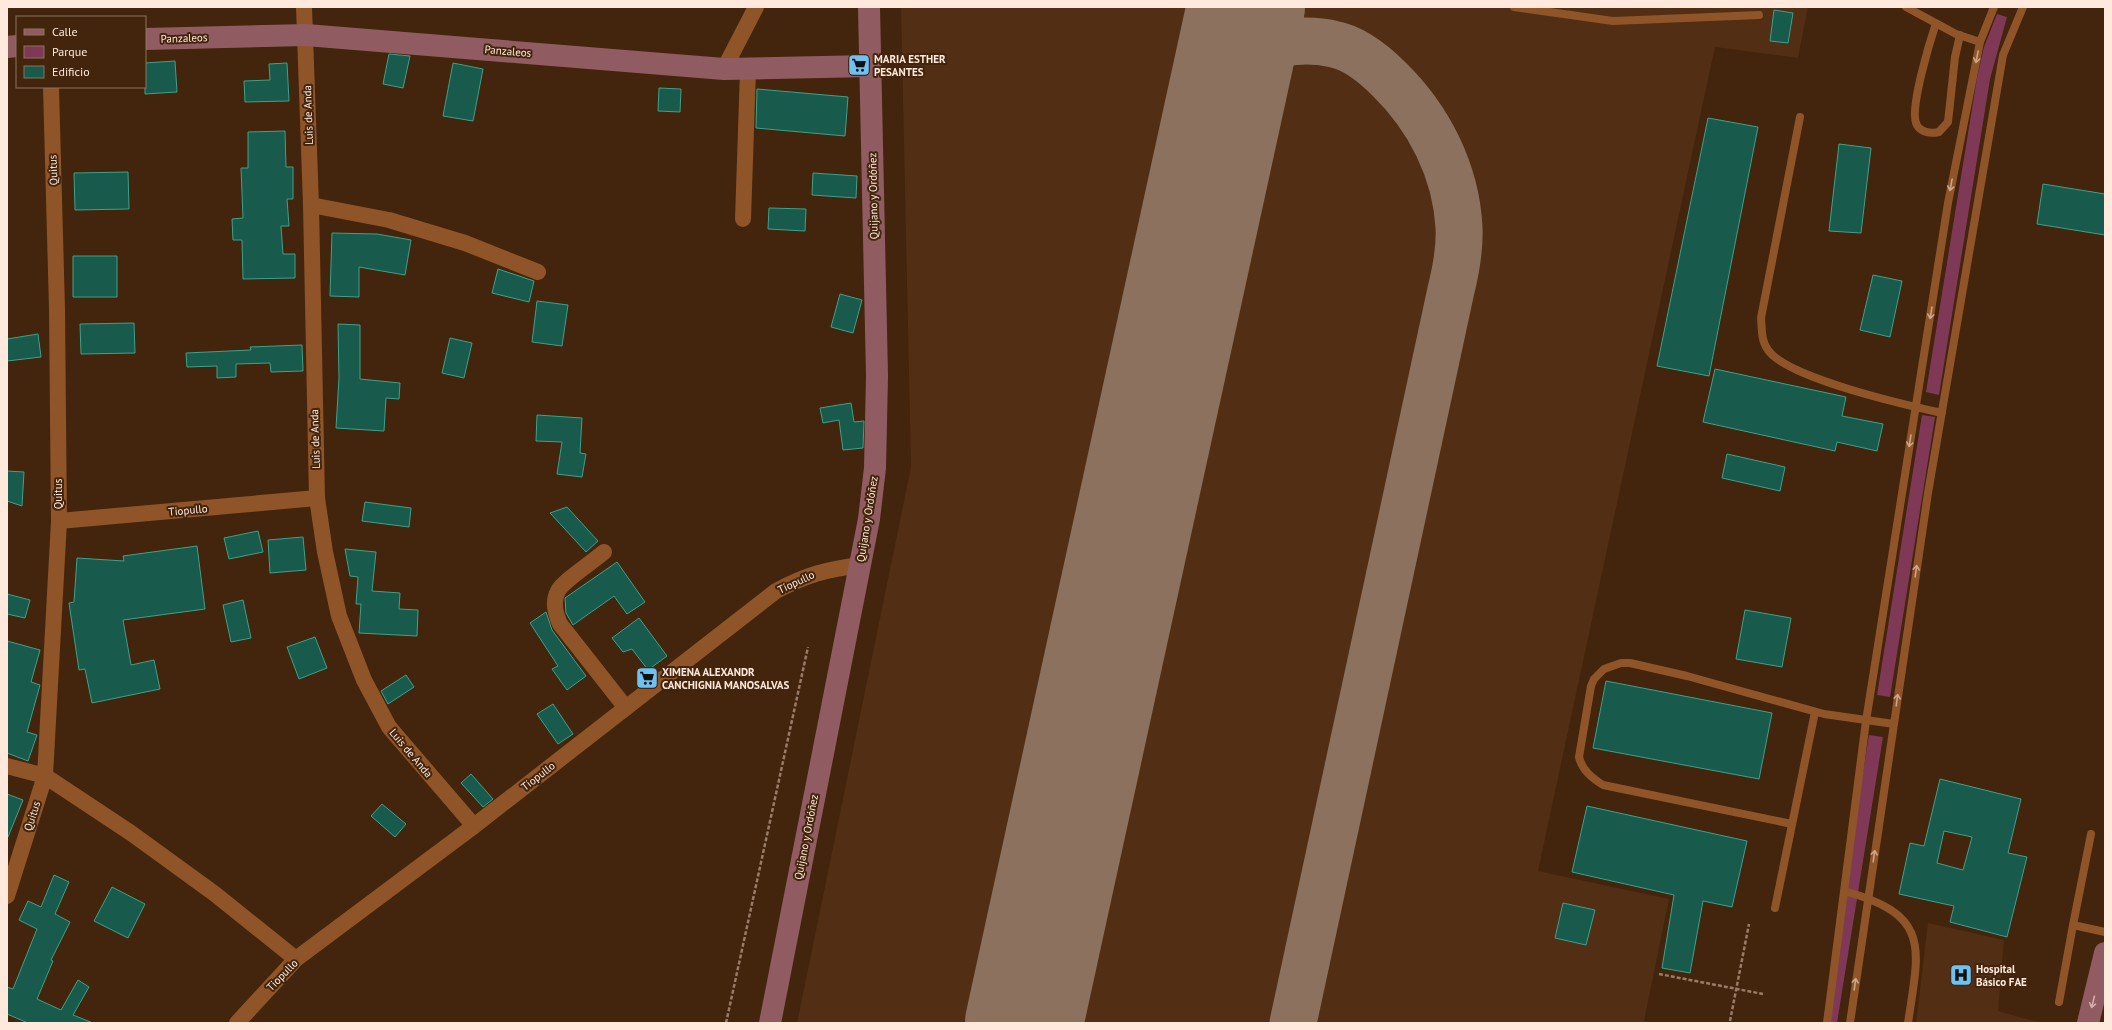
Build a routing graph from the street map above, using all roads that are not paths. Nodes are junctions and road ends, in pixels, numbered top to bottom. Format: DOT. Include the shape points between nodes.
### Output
graph roads {
  1 [pos="304,7"];
  2 [pos="756,7"];
  3 [pos="869,7"];
  4 [pos="1514,7"];
  5 [pos="1906,7"];
  6 [pos="1994,7"];
  7 [pos="2023,7"];
  8 [pos="1759,15"];
  9 [pos="1936,23"];
  10 [pos="306,35"];
  11 [pos="1960,36"];
  12 [pos="146,39"];
  13 [pos="1980,42"];
  14 [pos="870,66"];
  15 [pos="724,69"];
  16 [pos="748,70"];
  17 [pos="51,88"];
  18 [pos="1800,117"];
  19 [pos="312,205"];
  20 [pos="743,219"];
  21 [pos="538,272"];
  22 [pos="1916,407"];
  23 [pos="1942,413"];
  24 [pos="317,498"];
  25 [pos="59,521"];
  26 [pos="604,552"];
  27 [pos="860,565"];
  28 [pos="626,708"];
  29 [pos="1815,712"];
  30 [pos="1866,721"];
  31 [pos="1894,724"];
  32 [pos="7,766"];
  33 [pos="45,776"];
  34 [pos="1792,824"];
  35 [pos="474,826"];
  36 [pos="2091,834"];
  37 [pos="1844,891"];
  38 [pos="7,896"];
  39 [pos="1868,898"];
  40 [pos="1775,908"];
  41 [pos="2073,925"];
  42 [pos="2105,932"];
  43 [pos="2105,953"];
  44 [pos="296,959"];
  45 [pos="2059,1002"];
  46 [pos="237,1023"];
  47 [pos="770,1023"];
  48 [pos="1827,1023"];
  49 [pos="1850,1023"];
  50 [pos="1908,1023"];
  51 [pos="2088,1023"];
  1 -- 10 [label="street, Luis de Anda"];
  2 -- 15 [label="street"];
  3 -- 14 [label="street, Quijano y Ordóñez"];
  4 -- 8 [label="lane" via="1613,21"];
  5 -- 9 [label="lane"];
  6 -- 13 [label="lane"];
  7 -- 23 [label="lane" via="2003,55"];
  9 -- 11 [label="lane"];
  9 -- 11 [label="lane" via="1923,66 1915,119 1918,128 1927,132 1939,132 1948,122 1955,57"];
  10 -- 12 [label="street, Panzaleos"];
  10 -- 15 [label="street, Panzaleos"];
  10 -- 19 [label="street, Luis de Anda"];
  11 -- 13 [label="lane"];
  13 -- 22 [label="lane, one-way" via="1948,203"];
  14 -- 16 [label="street, Panzaleos"];
  14 -- 27 [label="street, Quijano y Ordóñez" via="877,376 875,468"];
  15 -- 16 [label="street, Panzaleos"];
  16 -- 20 [label="street"];
  17 -- 25 [label="street, Quitus"];
  18 -- 22 [label="lane" via="1761,318 1762,338 1767,350 1777,360 1841,387"];
  19 -- 21 [label="street" via="404,225 464,243"];
  19 -- 24 [label="street, Luis de Anda"];
  22 -- 23 [label="lane"];
  22 -- 30 [label="lane, one-way"];
  31 -- 23 [label="lane, one-way"];
  24 -- 25 [label="street, Tiopullo"];
  24 -- 35 [label="street, Luis de Anda" via="324,552 339,616 364,680 389,727"];
  25 -- 33 [label="street, Quitus"];
  26 -- 28 [label="street" via="558,590 554,602 555,613 560,624"];
  27 -- 28 [label="street, Tiopullo" via="821,571 798,579 776,591"];
  27 -- 47 [label="street, Quijano y Ordóñez"];
  28 -- 35 [label="street, Tiopullo"];
  29 -- 30 [label="lane"];
  29 -- 34 [label="lane"];
  29 -- 34 [label="lane" via="1687,676 1630,663 1616,664 1604,669 1594,679 1589,693 1579,757 1588,774 1603,785"];
  30 -- 31 [label="lane"];
  30 -- 37 [label="lane"];
  39 -- 31 [label="lane, one-way"];
  32 -- 33 [label="street"];
  33 -- 38 [label="street, Quitus"];
  33 -- 44 [label="street" via="131,833 215,894"];
  34 -- 40 [label="lane"];
  35 -- 44 [label="street, Tiopullo"];
  36 -- 41 [label="lane"];
  37 -- 39 [label="lane"];
  37 -- 48 [label="lane"];
  49 -- 39 [label="lane, one-way"];
  39 -- 50 [label="lane" via="1886,906 1900,917 1913,934 1916,943 1917,960"];
  41 -- 42 [label="lane"];
  41 -- 45 [label="lane"];
  43 -- 51 [label="street, one-way"];
  44 -- 46 [label="street, Tiopullo"];
}
